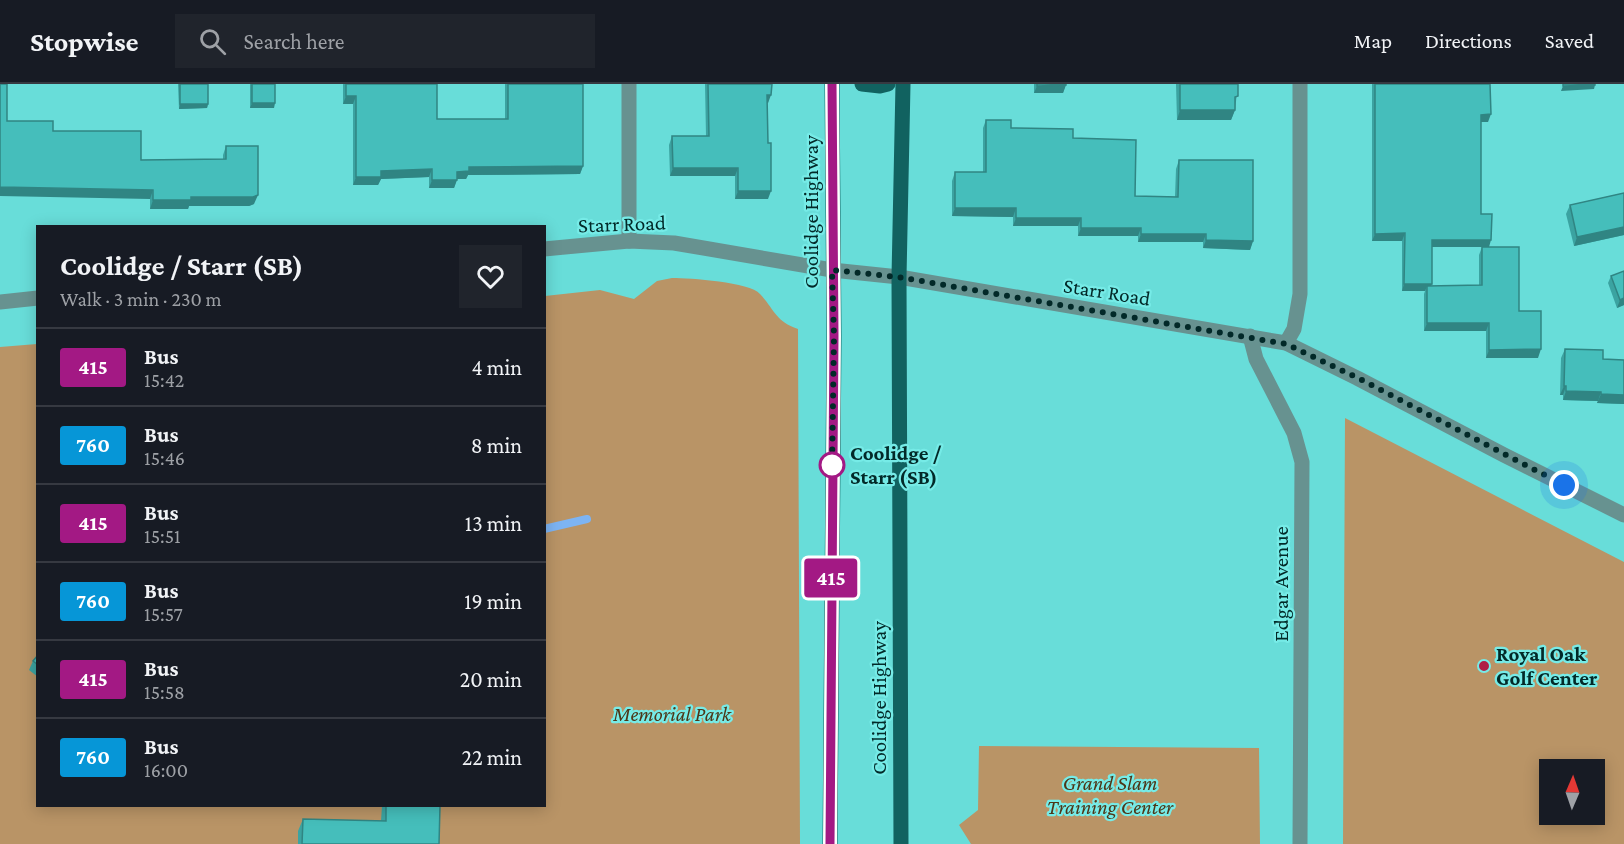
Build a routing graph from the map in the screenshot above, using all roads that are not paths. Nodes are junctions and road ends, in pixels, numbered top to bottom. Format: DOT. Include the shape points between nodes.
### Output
graph roads {
  1 [pos="629,84"];
  2 [pos="832,84"];
  3 [pos="862,84"];
  4 [pos="888,84"];
  5 [pos="903,84"];
  6 [pos="1300,84"];
  7 [pos="629,241"];
  8 [pos="546,249"];
  9 [pos="832,270"];
  10 [pos="898,277"];
  11 [pos="36,298"];
  12 [pos="0,302"];
  13 [pos="1250,336"];
  14 [pos="1286,344"];
  15 [pos="1624,515"];
  16 [pos="830,844"];
  17 [pos="901,844"];
  18 [pos="1300,844"];
  1 -- 7 [label="street"];
  2 -- 9 [label="main road, Coolidge Highway"];
  3 -- 4 [label="main road"];
  5 -- 10 [label="main road, Coolidge Highway"];
  6 -- 14 [label="street" via="1300,294 1294,328"];
  7 -- 8 [label="street, Starr Road"];
  7 -- 9 [label="street, Starr Road" via="674,243"];
  9 -- 10 [label="street, Starr Road"];
  9 -- 16 [label="main road, Coolidge Highway"];
  10 -- 13 [label="street, Starr Road"];
  10 -- 17 [label="main road, Coolidge Highway"];
  11 -- 12 [label="street"];
  13 -- 14 [label="street, Starr Road"];
  13 -- 18 [label="street, Edgar Avenue" via="1256,359 1294,433 1302,462"];
  14 -- 15 [label="street, Starr Road"];
}
